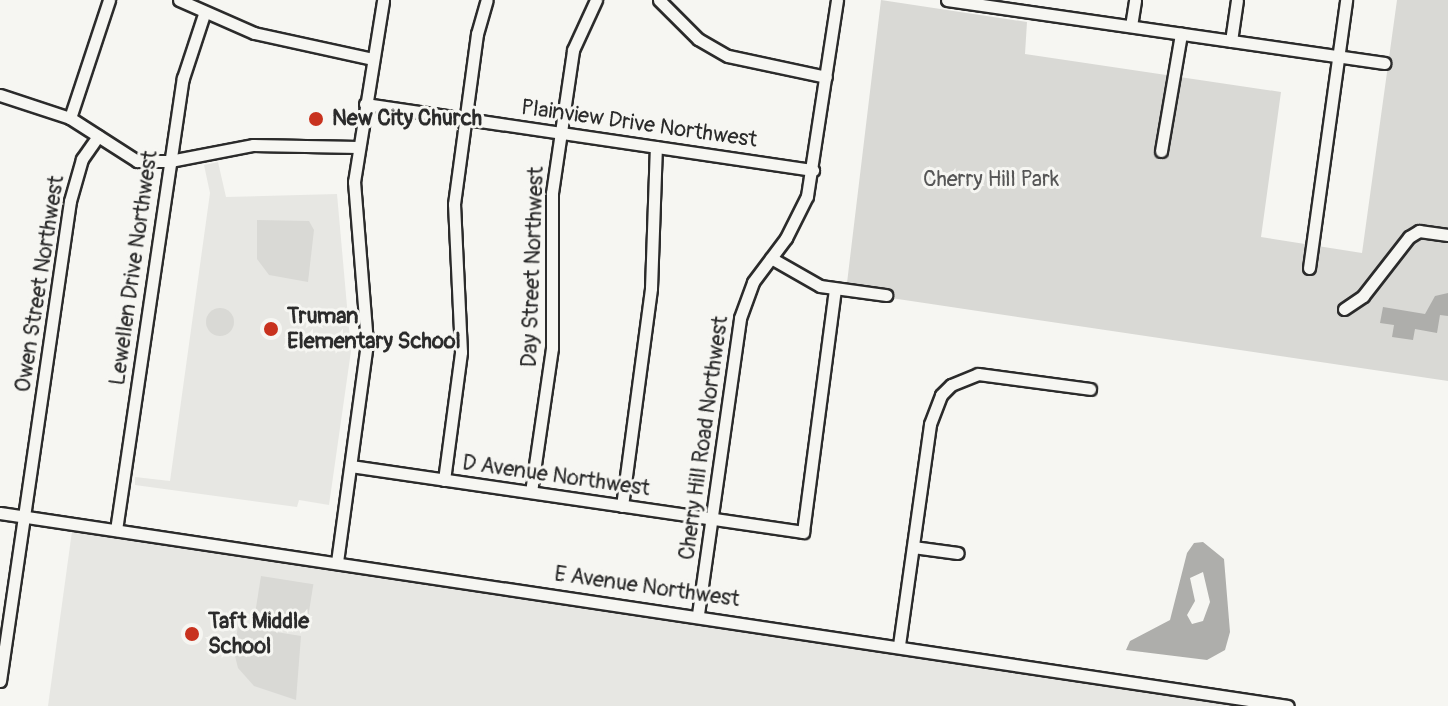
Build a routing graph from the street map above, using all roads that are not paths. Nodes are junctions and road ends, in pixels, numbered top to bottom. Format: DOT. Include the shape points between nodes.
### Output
graph roads {
  1 [pos="109,0"];
  2 [pos="179,0"];
  3 [pos="383,0"];
  4 [pos="487,0"];
  5 [pos="596,0"];
  6 [pos="659,0"];
  7 [pos="837,0"];
  8 [pos="947,0"];
  9 [pos="1135,0"];
  10 [pos="1237,0"];
  11 [pos="1346,0"];
  12 [pos="1032,6"];
  13 [pos="204,14"];
  14 [pos="1131,26"];
  15 [pos="1181,34"];
  16 [pos="1231,41"];
  17 [pos="1338,56"];
  18 [pos="372,59"];
  19 [pos="1384,63"];
  20 [pos="826,77"];
  21 [pos="0,95"];
  22 [pos="365,104"];
  23 [pos="70,118"];
  24 [pos="465,119"];
  25 [pos="560,133"];
  26 [pos="98,136"];
  27 [pos="358,147"];
  28 [pos="656,147"];
  29 [pos="1161,151"];
  30 [pos="170,161"];
  31 [pos="813,170"];
  32 [pos="1448,235"];
  33 [pos="771,258"];
  34 [pos="1309,268"];
  35 [pos="835,290"];
  36 [pos="886,295"];
  37 [pos="1344,309"];
  38 [pos="1090,389"];
  39 [pos="351,466"];
  40 [pos="444,480"];
  41 [pos="531,492"];
  42 [pos="622,506"];
  43 [pos="0,513"];
  44 [pos="23,517"];
  45 [pos="711,519"];
  46 [pos="116,530"];
  47 [pos="913,547"];
  48 [pos="958,553"];
  49 [pos="337,562"];
  50 [pos="698,614"];
  51 [pos="899,645"];
  52 [pos="0,681"];
  53 [pos="1288,706"];
  1 -- 23 [label="street"];
  2 -- 13 [label="street"];
  3 -- 18 [label="street"];
  4 -- 24 [label="street"];
  5 -- 25 [label="street, Day Street Northwest" via="573,50"];
  6 -- 20 [label="street" via="698,39 728,56"];
  7 -- 20 [label="street, Cherry Hill Road Northwest"];
  8 -- 12 [label="street"];
  9 -- 14 [label="street"];
  10 -- 16 [label="street"];
  11 -- 17 [label="street"];
  12 -- 14 [label="street"];
  13 -- 18 [label="street" via="307,48"];
  13 -- 30 [label="street, Lewellen Drive Northwest" via="186,61"];
  14 -- 15 [label="street"];
  15 -- 16 [label="street"];
  15 -- 29 [label="street"];
  16 -- 17 [label="street"];
  17 -- 19 [label="street"];
  17 -- 34 [label="street"];
  18 -- 22 [label="street"];
  20 -- 31 [label="street, Cherry Hill Road Northwest"];
  21 -- 23 [label="street"];
  22 -- 24 [label="street, Plainview Drive Northwest"];
  22 -- 27 [label="street"];
  23 -- 26 [label="street"];
  24 -- 25 [label="street, Plainview Drive Northwest"];
  24 -- 40 [label="street" via="454,204 461,352"];
  25 -- 28 [label="street, Plainview Drive Northwest"];
  25 -- 41 [label="street, Day Street Northwest" via="552,193 552,348"];
  26 -- 30 [label="street" via="137,161"];
  26 -- 44 [label="street, Owen Street Northwest" via="82,159 70,201"];
  27 -- 30 [label="street" via="253,145"];
  27 -- 39 [label="street" via="353,210 367,343"];
  28 -- 31 [label="street, Plainview Drive Northwest"];
  28 -- 42 [label="street" via="651,288"];
  30 -- 46 [label="street, Lewellen Drive Northwest"];
  31 -- 33 [label="street, Cherry Hill Road Northwest" via="796,221"];
  32 -- 37 [label="street" via="1419,231 1409,237 1363,296"];
  33 -- 35 [label="street" via="805,280"];
  33 -- 45 [label="street, Cherry Hill Road Northwest" via="753,282 740,318"];
  35 -- 36 [label="street"];
  35 -- 45 [label="street, D Avenue Northwest" via="803,532"];
  38 -- 47 [label="street" via="978,374 951,385 933,410"];
  39 -- 40 [label="street, D Avenue Northwest"];
  39 -- 49 [label="street"];
  40 -- 41 [label="street, D Avenue Northwest"];
  41 -- 42 [label="street, D Avenue Northwest"];
  42 -- 45 [label="street, D Avenue Northwest"];
  43 -- 44 [label="street, E Avenue Northwest"];
  44 -- 46 [label="street, E Avenue Northwest"];
  44 -- 52 [label="street, Owen Street Northwest"];
  45 -- 50 [label="street, Cherry Hill Road Northwest"];
  46 -- 49 [label="street, E Avenue Northwest"];
  47 -- 48 [label="street"];
  47 -- 51 [label="street"];
  49 -- 50 [label="street, E Avenue Northwest"];
  50 -- 51 [label="street, E Avenue Northwest"];
  51 -- 53 [label="street, E Avenue Northwest"];
}
